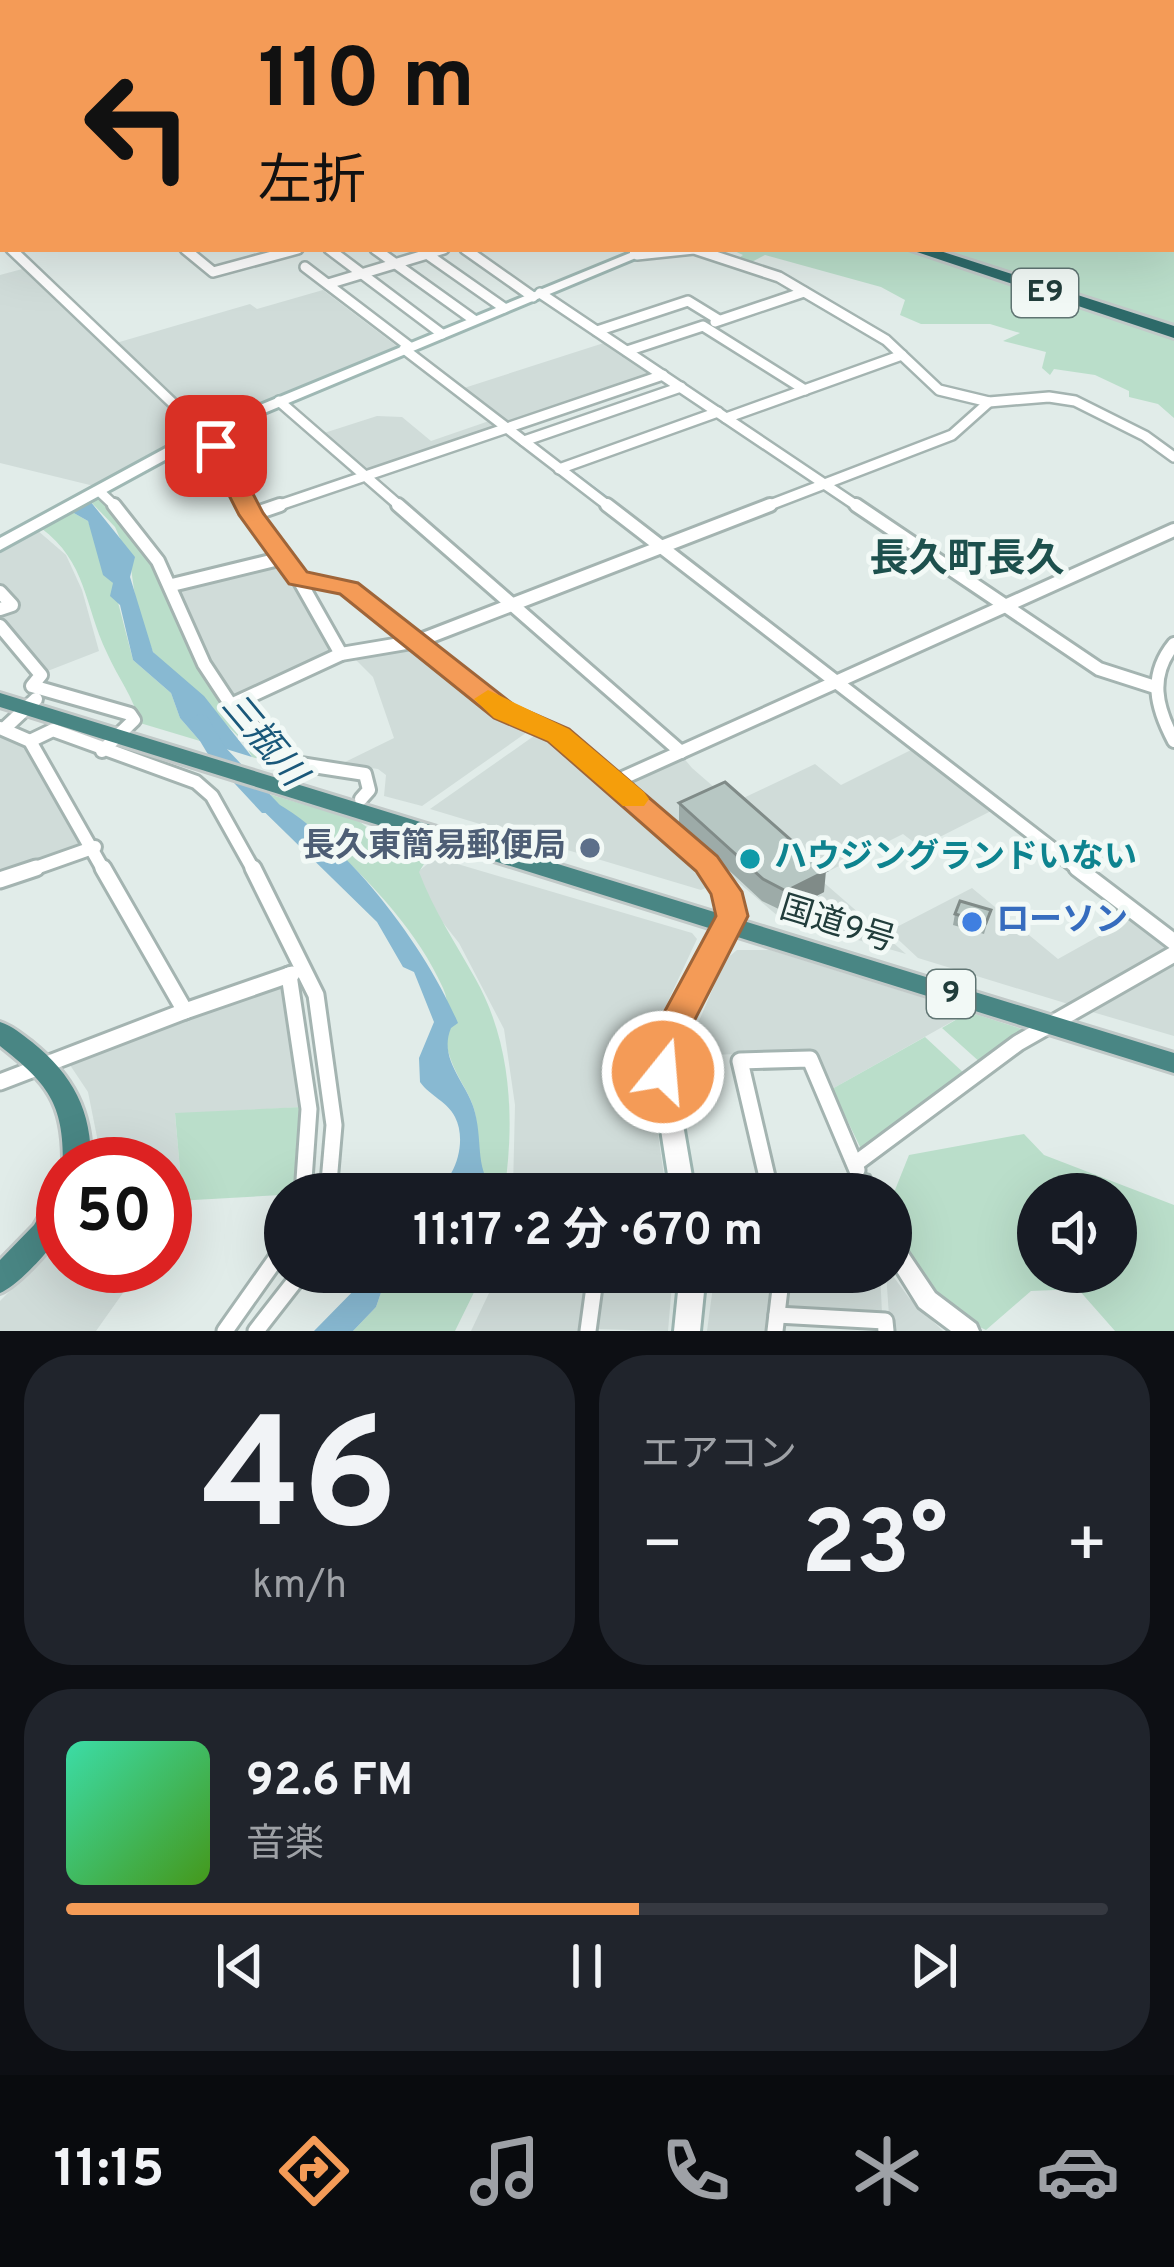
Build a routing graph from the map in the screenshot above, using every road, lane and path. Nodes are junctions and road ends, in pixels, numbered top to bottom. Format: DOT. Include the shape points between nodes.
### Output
graph roads {
  1 [pos="14,252"];
  2 [pos="189,252"];
  3 [pos="275,252"];
  4 [pos="333,252"];
  5 [pos="379,252"];
  6 [pos="434,252"];
  7 [pos="470,252"];
  8 [pos="637,252"];
  9 [pos="926,252"];
  10 [pos="427,254"];
  11 [pos="397,265"];
  12 [pos="305,267"];
  13 [pos="363,275"];
  14 [pos="328,284"];
  15 [pos="803,292"];
  16 [pos="537,295"];
  17 [pos="504,308"];
  18 [pos="474,320"];
  19 [pos="719,320"];
  20 [pos="703,326"];
  21 [pos="597,331"];
  22 [pos="1174,332"];
  23 [pos="442,334"];
  24 [pos="407,348"];
  25 [pos="627,351"];
  26 [pos="902,356"];
  27 [pos="663,375"];
  28 [pos="680,387"];
  29 [pos="805,390"];
  30 [pos="278,401"];
  31 [pos="989,402"];
  32 [pos="722,415"];
  33 [pos="507,428"];
  34 [pos="204,433"];
  35 [pos="524,441"];
  36 [pos="1174,457"];
  37 [pos="559,469"];
  38 [pos="364,476"];
  39 [pos="827,485"];
  40 [pos="96,493"];
  41 [pos="251,515"];
  42 [pos="1174,530"];
  43 [pos="0,545"];
  44 [pos="661,548"];
  45 [pos="283,558"];
  46 [pos="298,578"];
  47 [pos="172,585"];
  48 [pos="0,592"];
  49 [pos="1006,605"];
  50 [pos="512,606"];
  51 [pos="0,609"];
  52 [pos="0,626"];
  53 [pos="418,640"];
  54 [pos="1174,644"];
  55 [pos="341,654"];
  56 [pos="835,682"];
  57 [pos="1155,687"];
  58 [pos="0,688"];
  59 [pos="0,700"];
  60 [pos="31,704"];
  61 [pos="231,705"];
  62 [pos="2,728"];
  63 [pos="115,738"];
  64 [pos="30,740"];
  65 [pos="1174,741"];
  66 [pos="681,752"];
  67 [pos="614,782"];
  68 [pos="344,798"];
  69 [pos="95,847"];
  70 [pos="0,880"];
  71 [pos="730,921"];
  72 [pos="1174,942"];
  73 [pos="1174,954"];
  74 [pos="297,972"];
  75 [pos="185,1011"];
  76 [pos="1060,1020"];
  77 [pos="0,1032"];
  78 [pos="1174,1049"];
  79 [pos="1174,1063"];
  80 [pos="44,1066"];
  81 [pos="0,1082"];
  82 [pos="80,1137"];
  83 [pos="308,1173"];
  84 [pos="330,1173"];
  85 [pos="680,1173"];
  86 [pos="766,1173"];
  87 [pos="859,1173"];
  88 [pos="870,1173"];
  89 [pos="36,1241"];
  90 [pos="3,1272"];
  91 [pos="264,1276"];
  92 [pos="912,1276"];
  93 [pos="286,1293"];
  94 [pos="593,1293"];
  95 [pos="691,1293"];
  96 [pos="780,1293"];
  97 [pos="776,1323"];
  98 [pos="225,1331"];
  99 [pos="256,1331"];
  100 [pos="588,1331"];
  101 [pos="687,1331"];
  102 [pos="886,1331"];
  103 [pos="968,1331"];
  1 -- 34 [label="street"];
  2 -- 3 [label="street" via="213,272"];
  4 -- 13 [label="street"];
  5 -- 11 [label="street"];
  6 -- 10 [label="street"];
  7 -- 16 [label="street"];
  8 -- 15 [label="street" via="706,252"];
  8 -- 16 [label="main road"];
  9 -- 22 [label="highway, E9"];
  10 -- 11 [label="street"];
  10 -- 17 [label="street"];
  11 -- 13 [label="street"];
  11 -- 18 [label="street"];
  12 -- 14 [label="street"];
  13 -- 14 [label="street"];
  13 -- 23 [label="street"];
  14 -- 24 [label="street"];
  15 -- 19 [label="street"];
  15 -- 26 [label="street"];
  16 -- 17 [label="main road"];
  16 -- 21 [label="street"];
  17 -- 18 [label="main road"];
  18 -- 23 [label="main road"];
  19 -- 20 [label="street"];
  19 -- 21 [label="street" via="688,301"];
  20 -- 25 [label="street"];
  20 -- 29 [label="street"];
  21 -- 25 [label="street"];
  23 -- 24 [label="main road"];
  24 -- 30 [label="main road"];
  24 -- 33 [label="street"];
  25 -- 27 [label="street"];
  26 -- 29 [label="street"];
  26 -- 31 [label="street" via="939,390"];
  27 -- 28 [label="street"];
  27 -- 33 [label="street"];
  28 -- 32 [label="street"];
  28 -- 35 [label="street"];
  29 -- 32 [label="street"];
  30 -- 34 [label="main road"];
  30 -- 38 [label="street"];
  31 -- 36 [label="street" via="1075,401"];
  31 -- 39 [label="street" via="952,435"];
  32 -- 37 [label="street"];
  32 -- 39 [label="street"];
  33 -- 35 [label="street"];
  33 -- 38 [label="street"];
  34 -- 40 [label="main road"];
  34 -- 41 [label="street"];
  35 -- 37 [label="street"];
  37 -- 44 [label="street"];
  38 -- 41 [label="street"];
  38 -- 50 [label="street"];
  39 -- 44 [label="street"];
  39 -- 49 [label="street"];
  40 -- 43 [label="main road"];
  40 -- 47 [label="street" via="141,532"];
  41 -- 45 [label="street"];
  42 -- 49 [label="street"];
  44 -- 50 [label="street"];
  44 -- 56 [label="street"];
  45 -- 46 [label="street"];
  45 -- 47 [label="street"];
  46 -- 53 [label="street" via="349,588"];
  46 -- 55 [label="street"];
  47 -- 61 [label="street" via="202,667"];
  48 -- 51 [label="street" via="12,605"];
  49 -- 56 [label="street"];
  49 -- 57 [label="street" via="1099,669"];
  50 -- 53 [label="street"];
  50 -- 66 [label="street"];
  52 -- 63 [label="street" via="41,675 32,686 130,714 134,719"];
  53 -- 55 [label="street"];
  53 -- 67 [label="street" via="504,712 559,735"];
  54 -- 57 [label="street" via="1161,657"];
  55 -- 61 [label="street"];
  56 -- 66 [label="street"];
  56 -- 72 [label="street"];
  57 -- 65 [label="street"];
  58 -- 60 [label="highway, 国道9号 / 9"];
  59 -- 60 [label="highway, 国道9号 / 9"];
  60 -- 62 [label="street"];
  60 -- 63 [label="highway, 国道9号 / 9"];
  61 -- 68 [label="street" via="294,763 365,774 369,790"];
  62 -- 64 [label="street"];
  63 -- 64 [label="street" via="53,730"];
  63 -- 68 [label="highway, 国道9号 / 9"];
  63 -- 68 [label="highway, 国道9号 / 9" via="161,738"];
  63 -- 74 [label="street" via="212,796"];
  64 -- 69 [label="street"];
  66 -- 67 [label="street"];
  67 -- 71 [label="street" via="706,864 726,892"];
  68 -- 71 [label="highway, 国道9号 / 9"];
  69 -- 70 [label="street"];
  69 -- 75 [label="street"];
  71 -- 76 [label="highway, 国道9号 / 9"];
  71 -- 85 [label="main road" via="670,1033 663,1072"];
  73 -- 76 [label="street"];
  74 -- 75 [label="street"];
  74 -- 83 [label="street"];
  74 -- 84 [label="street" via="316,995 330,1079"];
  75 -- 80 [label="street"];
  76 -- 78 [label="highway, 国道9号 / 9"];
  76 -- 79 [label="highway, 国道9号 / 9"];
  76 -- 88 [label="street" via="1018,1043"];
  77 -- 80 [label="highway"];
  80 -- 81 [label="street"];
  80 -- 82 [label="highway" via="60,1082"];
  86 -- 87 [label="street" via="740,1060 810,1059"];
  89 -- 90 [label="highway"];
  91 -- 98 [label="street"];
  92 -- 103 [label="street" via="928,1300"];
  93 -- 99 [label="street"];
  94 -- 100 [label="street"];
  95 -- 101 [label="main road"];
  96 -- 97 [label="street"];
  97 -- 102 [label="street" via="885,1321"];
}
